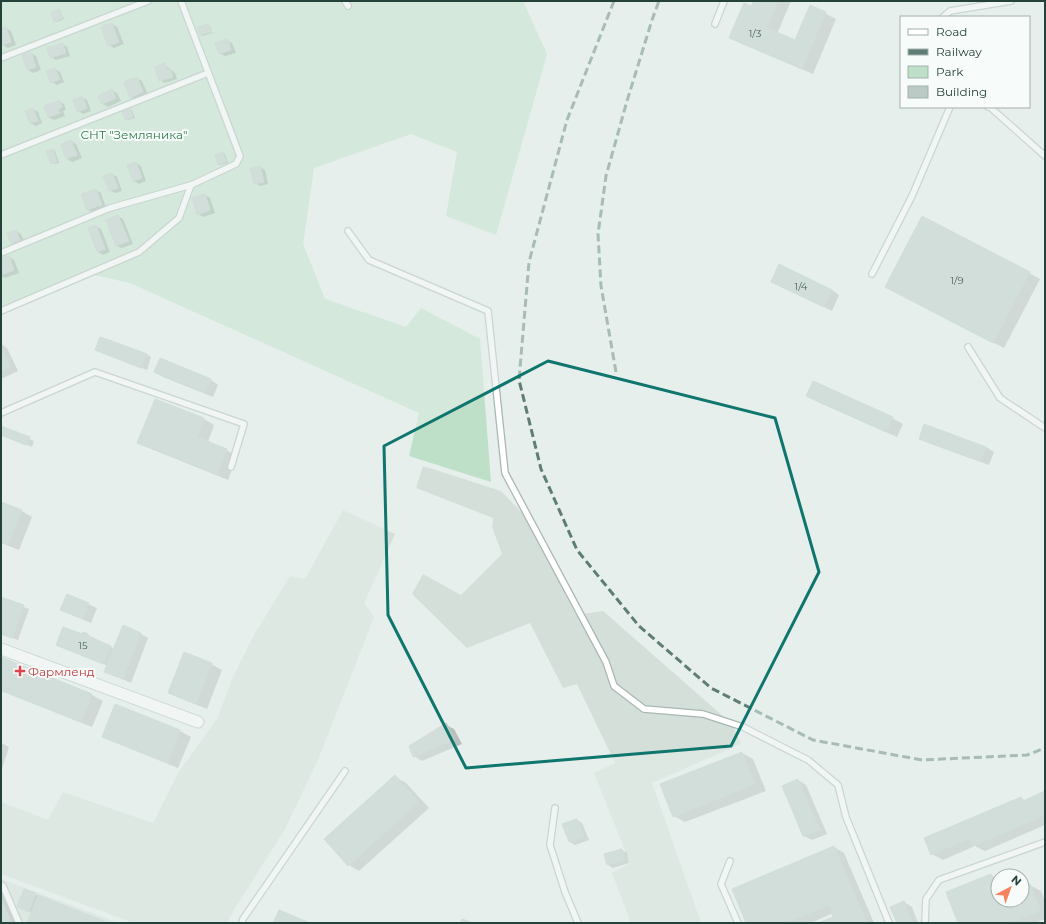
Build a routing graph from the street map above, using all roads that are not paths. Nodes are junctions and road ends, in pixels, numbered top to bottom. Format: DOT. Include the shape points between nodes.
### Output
graph roads {
  1 [pos="148,1"];
  2 [pos="181,1"];
  3 [pos="724,1"];
  4 [pos="1011,1"];
  5 [pos="944,16"];
  6 [pos="715,24"];
  7 [pos="1,58"];
  8 [pos="208,73"];
  9 [pos="950,108"];
  10 [pos="991,108"];
  11 [pos="1,155"];
  12 [pos="1045,156"];
  13 [pos="190,185"];
  14 [pos="348,231"];
  15 [pos="1,253"];
  16 [pos="872,274"];
  17 [pos="1,311"];
  18 [pos="968,347"];
  19 [pos="1,413"];
  20 [pos="1045,428"];
  21 [pos="230,467"];
  22 [pos="1,649"];
  23 [pos="198,722"];
  24 [pos="345,770"];
  25 [pos="555,808"];
  26 [pos="1045,842"];
  27 [pos="730,861"];
  28 [pos="1,885"];
  29 [pos="19,923"];
  30 [pos="242,923"];
  31 [pos="578,923"];
  32 [pos="738,923"];
  33 [pos="889,923"];
  34 [pos="925,923"];
  1 -- 7 [label="lane"];
  2 -- 8 [label="lane"];
  3 -- 6 [label="lane"];
  4 -- 5 [label="lane" via="950,11"];
  8 -- 11 [label="lane"];
  8 -- 13 [label="lane" via="240,156 236,164"];
  9 -- 16 [label="lane" via="912,196"];
  10 -- 12 [label="lane"];
  13 -- 15 [label="lane" via="110,208"];
  13 -- 17 [label="lane" via="179,218 139,252"];
  14 -- 33 [label="lane" via="369,260 488,311 505,474 606,662 614,686 644,709 703,714 743,727 808,760 838,785 846,817"];
  18 -- 20 [label="lane" via="1000,398"];
  19 -- 21 [label="lane" via="95,372 244,424"];
  22 -- 23 [label="street"];
  24 -- 30 [label="lane"];
  25 -- 31 [label="lane" via="550,845"];
  26 -- 34 [label="lane" via="939,880 926,899"];
  27 -- 32 [label="lane" via="721,884"];
  28 -- 29 [label="lane"];
}
